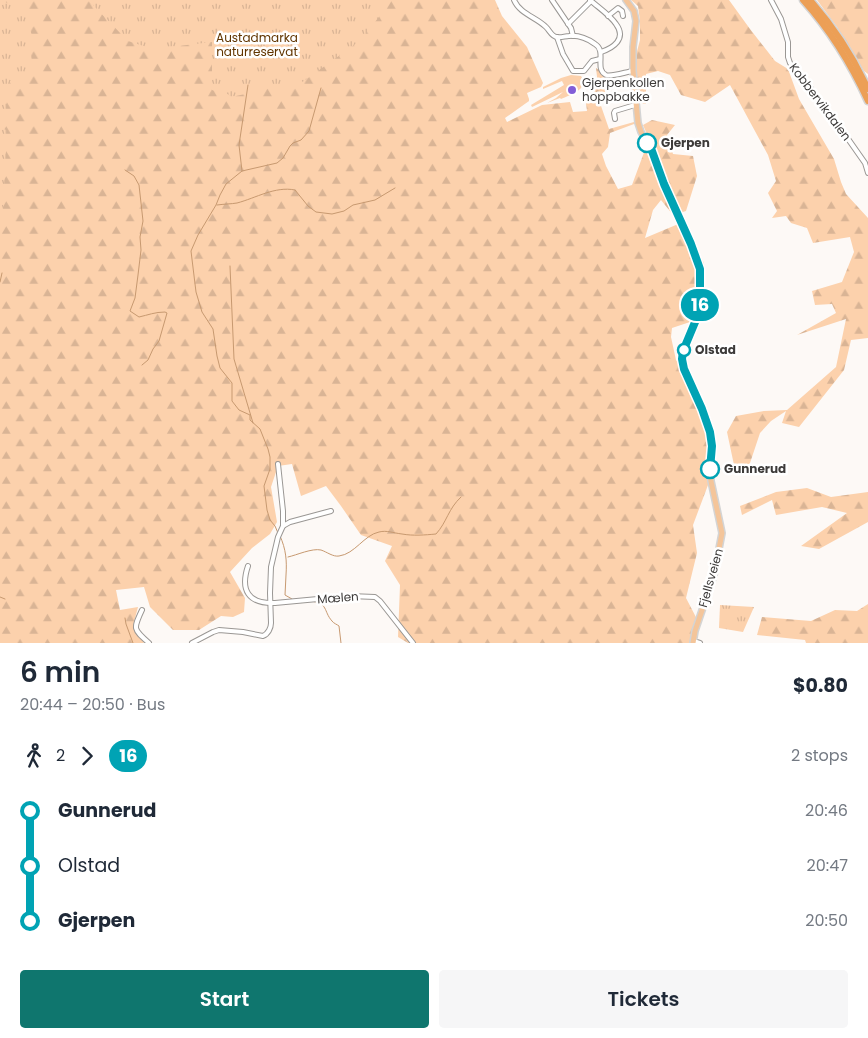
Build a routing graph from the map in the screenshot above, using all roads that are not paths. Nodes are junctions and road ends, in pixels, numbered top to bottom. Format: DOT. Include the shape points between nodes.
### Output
graph roads {
  1 [pos="514,0"];
  2 [pos="552,0"];
  3 [pos="591,0"];
  4 [pos="626,0"];
  5 [pos="771,0"];
  6 [pos="803,0"];
  7 [pos="810,0"];
  8 [pos="608,16"];
  9 [pos="623,16"];
  10 [pos="568,24"];
  11 [pos="573,36"];
  12 [pos="557,37"];
  13 [pos="600,52"];
  14 [pos="600,59"];
  15 [pos="633,71"];
  16 [pos="868,88"];
  17 [pos="868,101"];
  18 [pos="635,105"];
  19 [pos="615,119"];
  20 [pos="868,173"];
  21 [pos="278,464"];
  22 [pos="331,511"];
  23 [pos="283,526"];
  24 [pos="248,566"];
  25 [pos="270,603"];
  26 [pos="142,610"];
  27 [pos="693,642"];
  28 [pos="149,643"];
  29 [pos="192,643"];
  30 [pos="413,643"];
  31 [pos="700,643"];
  1 -- 12 [label="street" via="521,10"];
  2 -- 10 [label="street"];
  3 -- 8 [label="street"];
  3 -- 10 [label="street"];
  4 -- 15 [label="main road, Fjellsveien" via="636,20"];
  5 -- 20 [label="street, Kobbervikdalen" via="788,42 790,64 865,162"];
  6 -- 17 [label="highway" via="842,50"];
  7 -- 16 [label="highway" via="839,37"];
  8 -- 9 [label="street" via="618,8"];
  8 -- 13 [label="street" via="620,32 619,39 612,48"];
  10 -- 11 [label="street"];
  11 -- 12 [label="street"];
  11 -- 13 [label="street" via="596,44"];
  12 -- 14 [label="street" via="573,71 586,70 592,61"];
  13 -- 14 [label="street"];
  14 -- 15 [label="street" via="600,66 607,75"];
  15 -- 18 [label="main road, Fjellsveien"];
  18 -- 19 [label="street" via="615,111"];
  18 -- 27 [label="main road, Fjellsveien" via="639,127 698,260 700,274 698,315 682,361 711,436 710,477 722,537"];
  21 -- 23 [label="street"];
  22 -- 23 [label="street"];
  23 -- 25 [label="street" via="272,567"];
  24 -- 25 [label="street" via="245,578 248,594 258,601"];
  25 -- 29 [label="street" via="271,624 265,635 219,630"];
  25 -- 30 [label="street, Mælen" via="375,597"];
  26 -- 28 [label="street" via="135,628"];
  27 -- 31 [label="street, Fjellsveien"];
}
